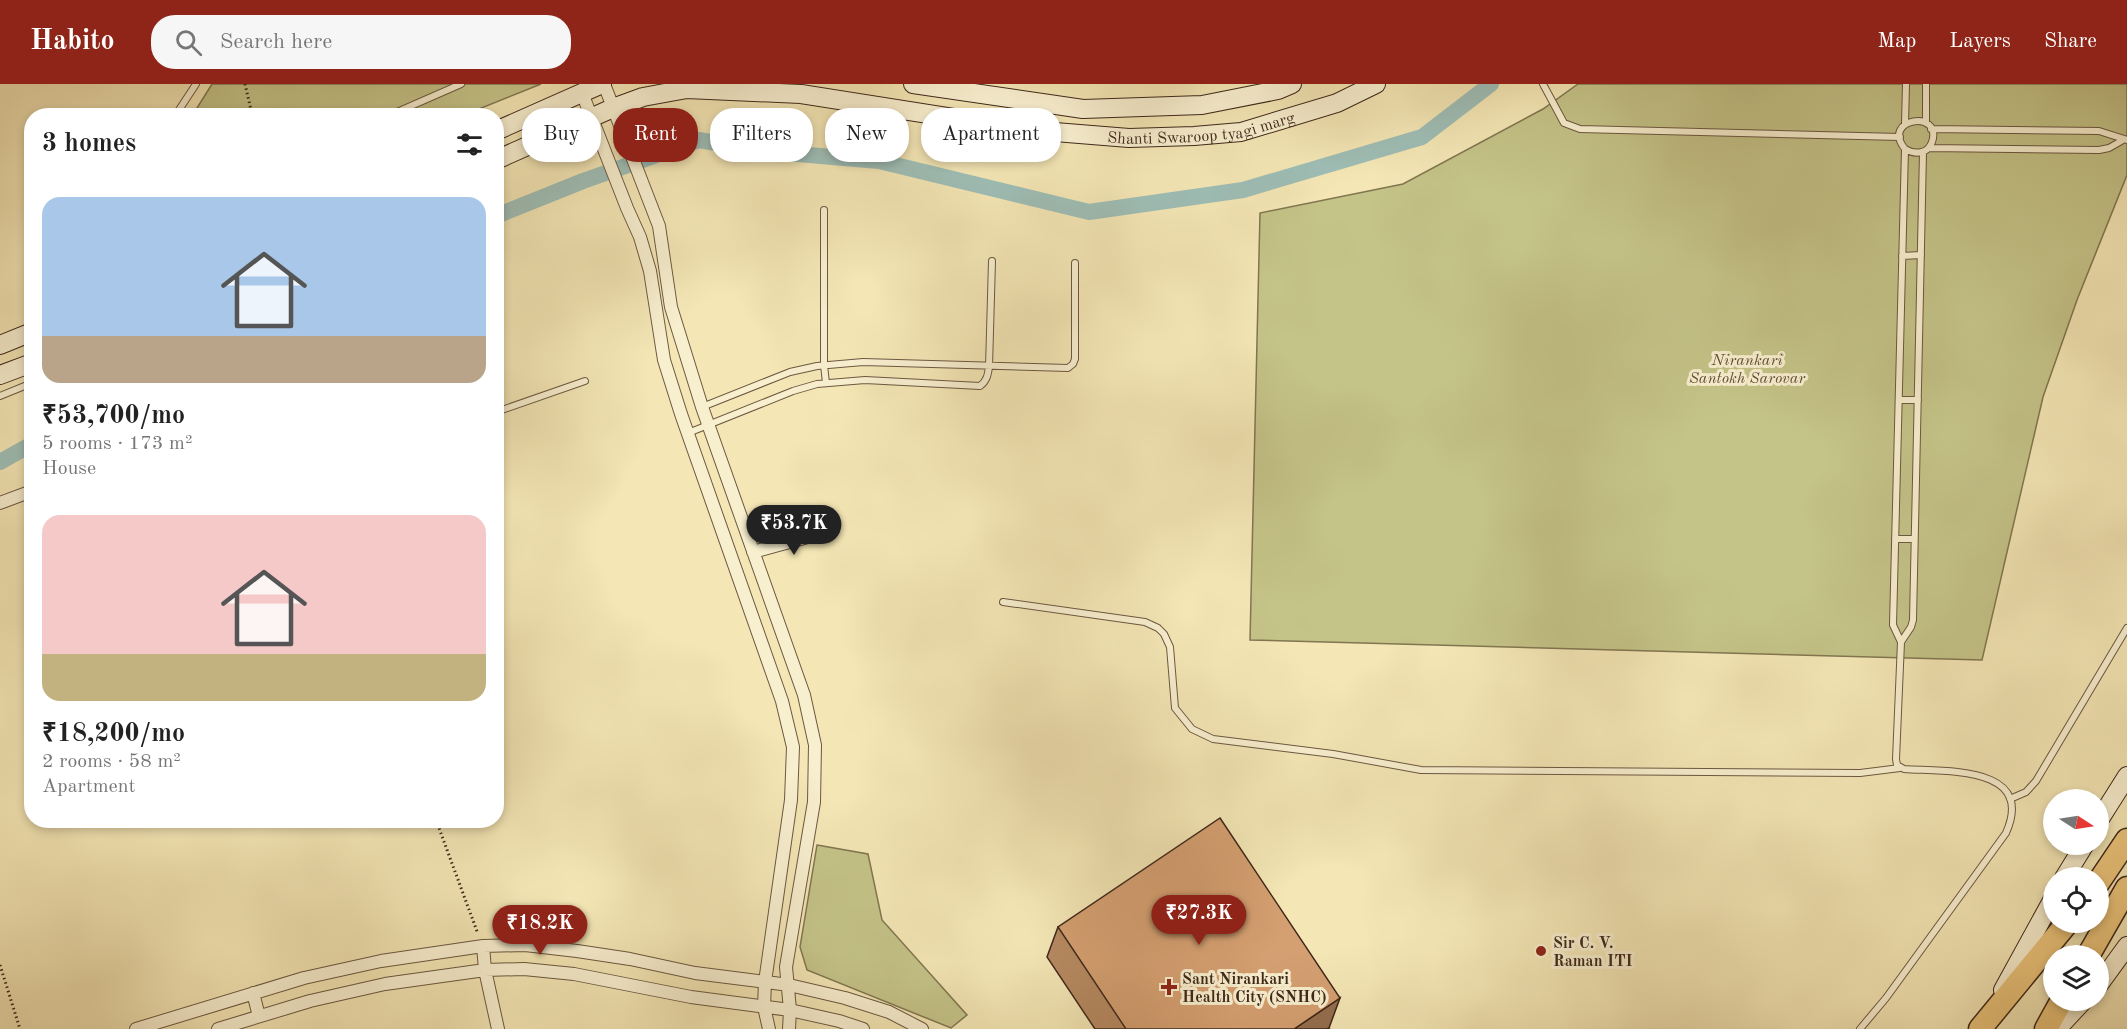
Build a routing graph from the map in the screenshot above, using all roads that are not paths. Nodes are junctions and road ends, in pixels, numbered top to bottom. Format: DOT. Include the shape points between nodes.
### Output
graph roads {
  1 [pos="196,84"];
  2 [pos="461,84"];
  3 [pos="603,84"];
  4 [pos="913,84"];
  5 [pos="1292,84"];
  6 [pos="1376,84"];
  7 [pos="1543,84"];
  8 [pos="1906,84"];
  9 [pos="1926,84"];
  10 [pos="582,93"];
  11 [pos="180,108"];
  12 [pos="406,108"];
  13 [pos="588,108"];
  14 [pos="613,108"];
  15 [pos="601,114"];
  16 [pos="1905,124"];
  17 [pos="1929,126"];
  18 [pos="504,127"];
  19 [pos="1900,137"];
  20 [pos="2125,140"];
  21 [pos="601,141"];
  22 [pos="522,148"];
  23 [pos="1905,149"];
  24 [pos="1926,150"];
  25 [pos="504,156"];
  26 [pos="632,162"];
  27 [pos="824,210"];
  28 [pos="1921,255"];
  29 [pos="1902,256"];
  30 [pos="992,261"];
  31 [pos="1075,263"];
  32 [pos="665,271"];
  33 [pos="651,274"];
  34 [pos="24,335"];
  35 [pos="0,345"];
  36 [pos="824,365"];
  37 [pos="24,366"];
  38 [pos="989,367"];
  39 [pos="0,375"];
  40 [pos="585,381"];
  41 [pos="826,382"];
  42 [pos="24,386"];
  43 [pos="0,396"];
  44 [pos="1899,400"];
  45 [pos="1918,400"];
  46 [pos="702,406"];
  47 [pos="504,409"];
  48 [pos="681,414"];
  49 [pos="709,425"];
  50 [pos="688,433"];
  51 [pos="24,494"];
  52 [pos="0,503"];
  53 [pos="826,532"];
  54 [pos="1914,538"];
  55 [pos="1895,539"];
  56 [pos="752,547"];
  57 [pos="728,549"];
  58 [pos="1003,602"];
  59 [pos="2127,628"];
  60 [pos="1901,642"];
  61 [pos="1900,768"];
  62 [pos="2127,776"];
  63 [pos="792,784"];
  64 [pos="814,785"];
  65 [pos="2010,799"];
  66 [pos="2109,805"];
  67 [pos="2127,840"];
  68 [pos="2109,867"];
  69 [pos="2127,888"];
  70 [pos="2043,917"];
  71 [pos="2059,933"];
  72 [pos="2094,945"];
  73 [pos="483,946"];
  74 [pos="2127,946"];
  75 [pos="485,969"];
  76 [pos="2109,971"];
  77 [pos="765,982"];
  78 [pos="789,985"];
  79 [pos="253,993"];
  80 [pos="764,1007"];
  81 [pos="790,1010"];
  82 [pos="2056,1011"];
  83 [pos="2074,1011"];
  84 [pos="259,1016"];
  85 [pos="1984,1024"];
  86 [pos="136,1029"];
  87 [pos="218,1029"];
  88 [pos="498,1029"];
  89 [pos="769,1029"];
  90 [pos="789,1029"];
  91 [pos="863,1029"];
  92 [pos="922,1029"];
  93 [pos="1860,1029"];
  94 [pos="2046,1029"];
  95 [pos="2057,1029"];
  1 -- 11 [label="lane"];
  2 -- 12 [label="lane"];
  3 -- 10 [label="main road"];
  3 -- 14 [label="street"];
  4 -- 5 [label="main road, Shanti Swaroop tyagi marg" via="1083,109 1202,105"];
  6 -- 14 [label="main road, Shanti Swaroop tyagi marg" via="1302,115 1241,132 1194,136 1129,138 1030,130 801,93 687,89 643,97"];
  7 -- 19 [label="lane" via="1564,123 1580,129"];
  8 -- 16 [label="lane"];
  9 -- 17 [label="lane"];
  10 -- 13 [label="street"];
  10 -- 18 [label="main road"];
  14 -- 15 [label="main road, Shanti Swaroop tyagi marg"];
  16 -- 17 [label="lane" via="1916,120"];
  16 -- 19 [label="lane"];
  17 -- 20 [label="lane" via="2099,131"];
  17 -- 24 [label="lane" via="1933,138"];
  19 -- 23 [label="lane"];
  20 -- 24 [label="lane" via="2099,150"];
  21 -- 33 [label="street"];
  22 -- 25 [label="main road, Shanti Swaroop tyagi marg"];
  23 -- 24 [label="lane" via="1915,153"];
  23 -- 29 [label="lane"];
  24 -- 28 [label="lane"];
  26 -- 32 [label="street" via="659,226"];
  27 -- 36 [label="lane"];
  28 -- 29 [label="lane"];
  28 -- 45 [label="lane"];
  29 -- 44 [label="lane"];
  30 -- 38 [label="lane"];
  31 -- 38 [label="lane" via="1073,364 1061,369"];
  32 -- 33 [label="street"];
  32 -- 46 [label="street" via="671,307"];
  33 -- 48 [label="street" via="664,360"];
  34 -- 35 [label="main road"];
  36 -- 38 [label="lane" via="863,362"];
  36 -- 41 [label="lane"];
  36 -- 46 [label="lane" via="790,372"];
  37 -- 39 [label="main road"];
  38 -- 41 [label="lane" via="984,383 974,386 865,380"];
  40 -- 47 [label="lane"];
  41 -- 49 [label="lane" via="792,391"];
  42 -- 43 [label="lane"];
  44 -- 45 [label="lane"];
  44 -- 55 [label="lane"];
  45 -- 54 [label="lane"];
  46 -- 48 [label="street"];
  46 -- 49 [label="street"];
  48 -- 50 [label="street"];
  49 -- 50 [label="lane"];
  49 -- 56 [label="street"];
  50 -- 57 [label="street"];
  51 -- 52 [label="street"];
  53 -- 56 [label="street"];
  54 -- 55 [label="lane"];
  54 -- 60 [label="lane" via="1912,620"];
  55 -- 60 [label="lane" via="1893,625"];
  56 -- 57 [label="street"];
  56 -- 64 [label="street" via="804,695 815,745"];
  57 -- 63 [label="street" via="783,701 793,747"];
  58 -- 61 [label="lane" via="1145,622 1158,628 1170,647 1175,708 1192,729 1213,739 1421,770 1860,773"];
  59 -- 65 [label="lane" via="2036,781 2026,792"];
  60 -- 61 [label="lane" via="1896,759"];
  61 -- 65 [label="lane" via="1979,775 2004,787"];
  62 -- 66 [label="main road"];
  63 -- 64 [label="street"];
  63 -- 77 [label="street"];
  64 -- 78 [label="street" via="786,967"];
  65 -- 93 [label="lane" via="2012,820 2006,833"];
  67 -- 68 [label="highway"];
  69 -- 72 [label="highway"];
  70 -- 85 [label="main road"];
  71 -- 85 [label="highway"];
  73 -- 75 [label="street"];
  73 -- 77 [label="street" via="525,945 578,951"];
  73 -- 79 [label="street" via="370,963"];
  74 -- 76 [label="main road"];
  75 -- 80 [label="street" via="574,974"];
  75 -- 84 [label="street" via="385,984"];
  75 -- 88 [label="street"];
  77 -- 78 [label="street"];
  77 -- 80 [label="street"];
  78 -- 81 [label="street"];
  78 -- 92 [label="street" via="889,1012"];
  79 -- 84 [label="street"];
  79 -- 86 [label="street"];
  80 -- 81 [label="street"];
  80 -- 89 [label="street"];
  81 -- 90 [label="street"];
  81 -- 91 [label="street"];
  82 -- 94 [label="highway"];
  83 -- 95 [label="main road"];
  84 -- 87 [label="street"];
}
